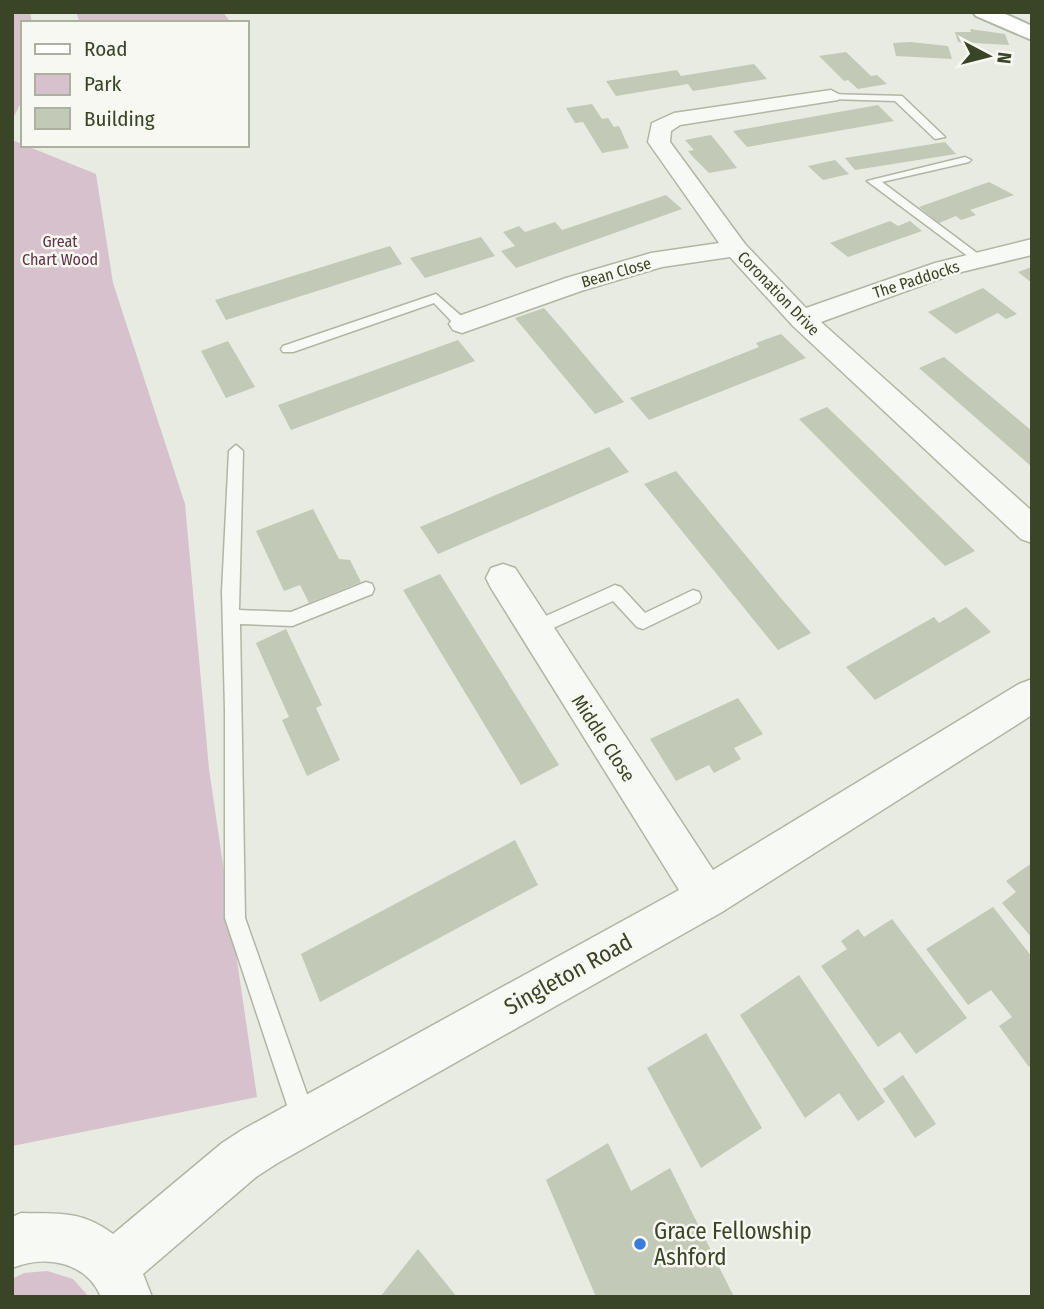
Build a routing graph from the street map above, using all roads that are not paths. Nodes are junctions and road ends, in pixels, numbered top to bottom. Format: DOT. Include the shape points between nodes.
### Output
graph roads {
  1 [pos="983,12"];
  2 [pos="1032,34"];
  3 [pos="831,96"];
  4 [pos="939,137"];
  5 [pos="965,160"];
  6 [pos="1032,247"];
  7 [pos="736,249"];
  8 [pos="977,259"];
  9 [pos="484,290"];
  10 [pos="500,310"];
  11 [pos="802,320"];
  12 [pos="461,324"];
  13 [pos="288,349"];
  14 [pos="236,451"];
  15 [pos="1032,530"];
  16 [pos="503,578"];
  17 [pos="366,589"];
  18 [pos="693,597"];
  19 [pos="233,617"];
  20 [pos="534,629"];
  21 [pos="1032,695"];
  22 [pos="707,897"];
  23 [pos="304,1119"];
  24 [pos="12,1244"];
  25 [pos="121,1281"];
  1 -- 2 [label="street"];
  3 -- 4 [label="lane" via="898,98"];
  3 -- 7 [label="street, Coronation Drive" via="789,95 674,119 660,128 663,150"];
  5 -- 8 [label="lane" via="873,181"];
  6 -- 8 [label="street, The Paddocks"];
  7 -- 10 [label="street, Bean Close" via="660,259"];
  7 -- 11 [label="street, Coronation Drive"];
  8 -- 11 [label="street, The Paddocks"];
  9 -- 10 [label="street"];
  10 -- 12 [label="street, Bean Close"];
  11 -- 15 [label="street, Coronation Drive"];
  12 -- 13 [label="lane" via="436,298"];
  14 -- 19 [label="lane"];
  16 -- 20 [label="street, Middle Close"];
  17 -- 19 [label="lane" via="292,619"];
  18 -- 20 [label="lane" via="643,622 615,592"];
  19 -- 23 [label="lane" via="234,918"];
  20 -- 22 [label="street, Middle Close"];
  21 -- 22 [label="street, Singleton Road"];
  22 -- 23 [label="street, Singleton Road"];
  23 -- 25 [label="street, Singleton Road" via="239,1160"];
  24 -- 25 [label="street, Singleton Road" via="21,1238 79,1239"];
}
